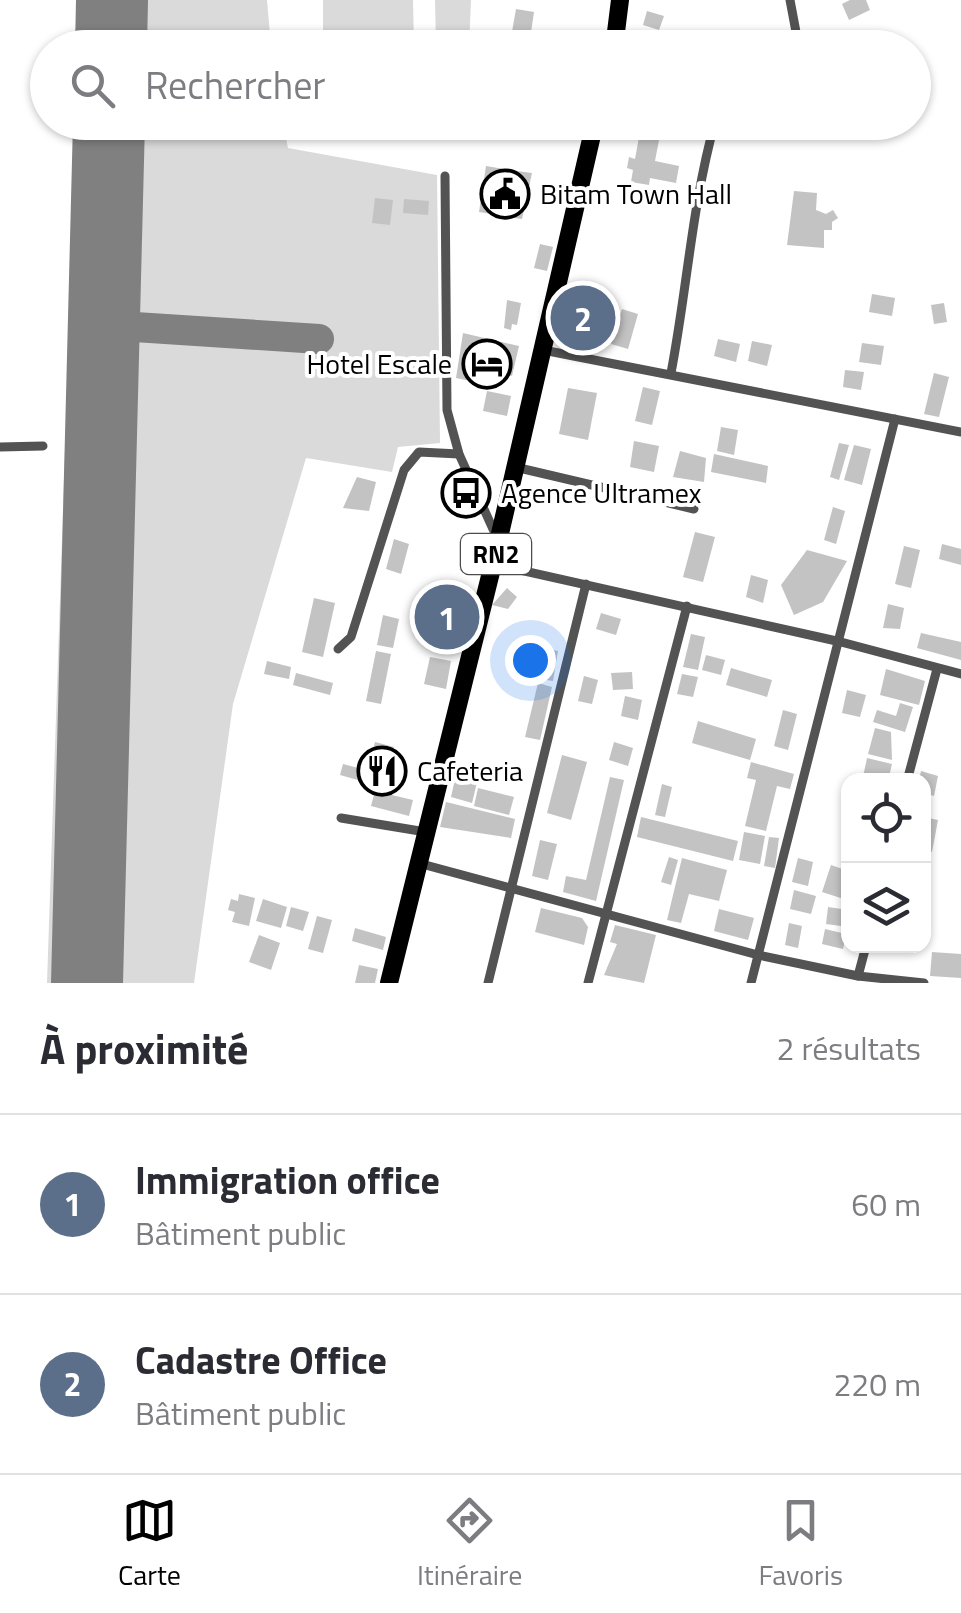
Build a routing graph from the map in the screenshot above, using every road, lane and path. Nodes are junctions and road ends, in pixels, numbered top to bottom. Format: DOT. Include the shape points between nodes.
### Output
graph roads {
  1 [pos="620,0"];
  2 [pos="631,0"];
  3 [pos="790,0"];
  4 [pos="620,22"];
  5 [pos="618,30"];
  6 [pos="796,30"];
  7 [pos="591,140"];
  8 [pos="711,140"];
  9 [pos="445,176"];
  10 [pos="543,350"];
  11 [pos="670,373"];
  12 [pos="895,419"];
  13 [pos="961,432"];
  14 [pos="43,446"];
  15 [pos="0,447"];
  16 [pos="458,454"];
  17 [pos="515,467"];
  18 [pos="694,509"];
  19 [pos="498,540"];
  20 [pos="494,564"];
  21 [pos="586,584"];
  22 [pos="687,606"];
  23 [pos="841,642"];
  24 [pos="338,649"];
  25 [pos="937,669"];
  26 [pos="961,674"];
  27 [pos="909,773"];
  28 [pos="341,818"];
  29 [pos="426,832"];
  30 [pos="418,863"];
  31 [pos="510,889"];
  32 [pos="606,912"];
  33 [pos="864,953"];
  34 [pos="758,955"];
  35 [pos="858,976"];
  36 [pos="389,983"];
  37 [pos="488,983"];
  38 [pos="588,983"];
  39 [pos="751,983"];
  40 [pos="924,983"];
  1 -- 4 [label="highway"];
  2 -- 4 [label="highway"];
  3 -- 6 [label="street"];
  4 -- 5 [label="highway"];
  7 -- 10 [label="highway, RN2"];
  8 -- 11 [label="street"];
  9 -- 16 [label="street" via="447,410"];
  10 -- 11 [label="street"];
  10 -- 17 [label="highway, RN2"];
  11 -- 12 [label="street"];
  12 -- 13 [label="street"];
  12 -- 23 [label="street"];
  14 -- 15 [label="street"];
  16 -- 19 [label="street"];
  16 -- 24 [label="street" via="420,452 404,470 351,638"];
  17 -- 18 [label="street"];
  17 -- 19 [label="highway, RN2"];
  19 -- 20 [label="highway, RN2"];
  20 -- 21 [label="street"];
  20 -- 29 [label="highway, RN2"];
  21 -- 22 [label="street"];
  21 -- 31 [label="street"];
  22 -- 23 [label="street"];
  22 -- 32 [label="street"];
  23 -- 25 [label="street"];
  23 -- 34 [label="street"];
  25 -- 26 [label="street"];
  25 -- 27 [label="street"];
  28 -- 29 [label="street"];
  29 -- 30 [label="highway, RN2"];
  30 -- 31 [label="street"];
  30 -- 36 [label="highway, RN2"];
  31 -- 32 [label="street"];
  31 -- 37 [label="street"];
  32 -- 34 [label="street"];
  32 -- 38 [label="street"];
  33 -- 35 [label="street"];
  34 -- 35 [label="street"];
  34 -- 39 [label="street"];
  35 -- 40 [label="street"];
}
